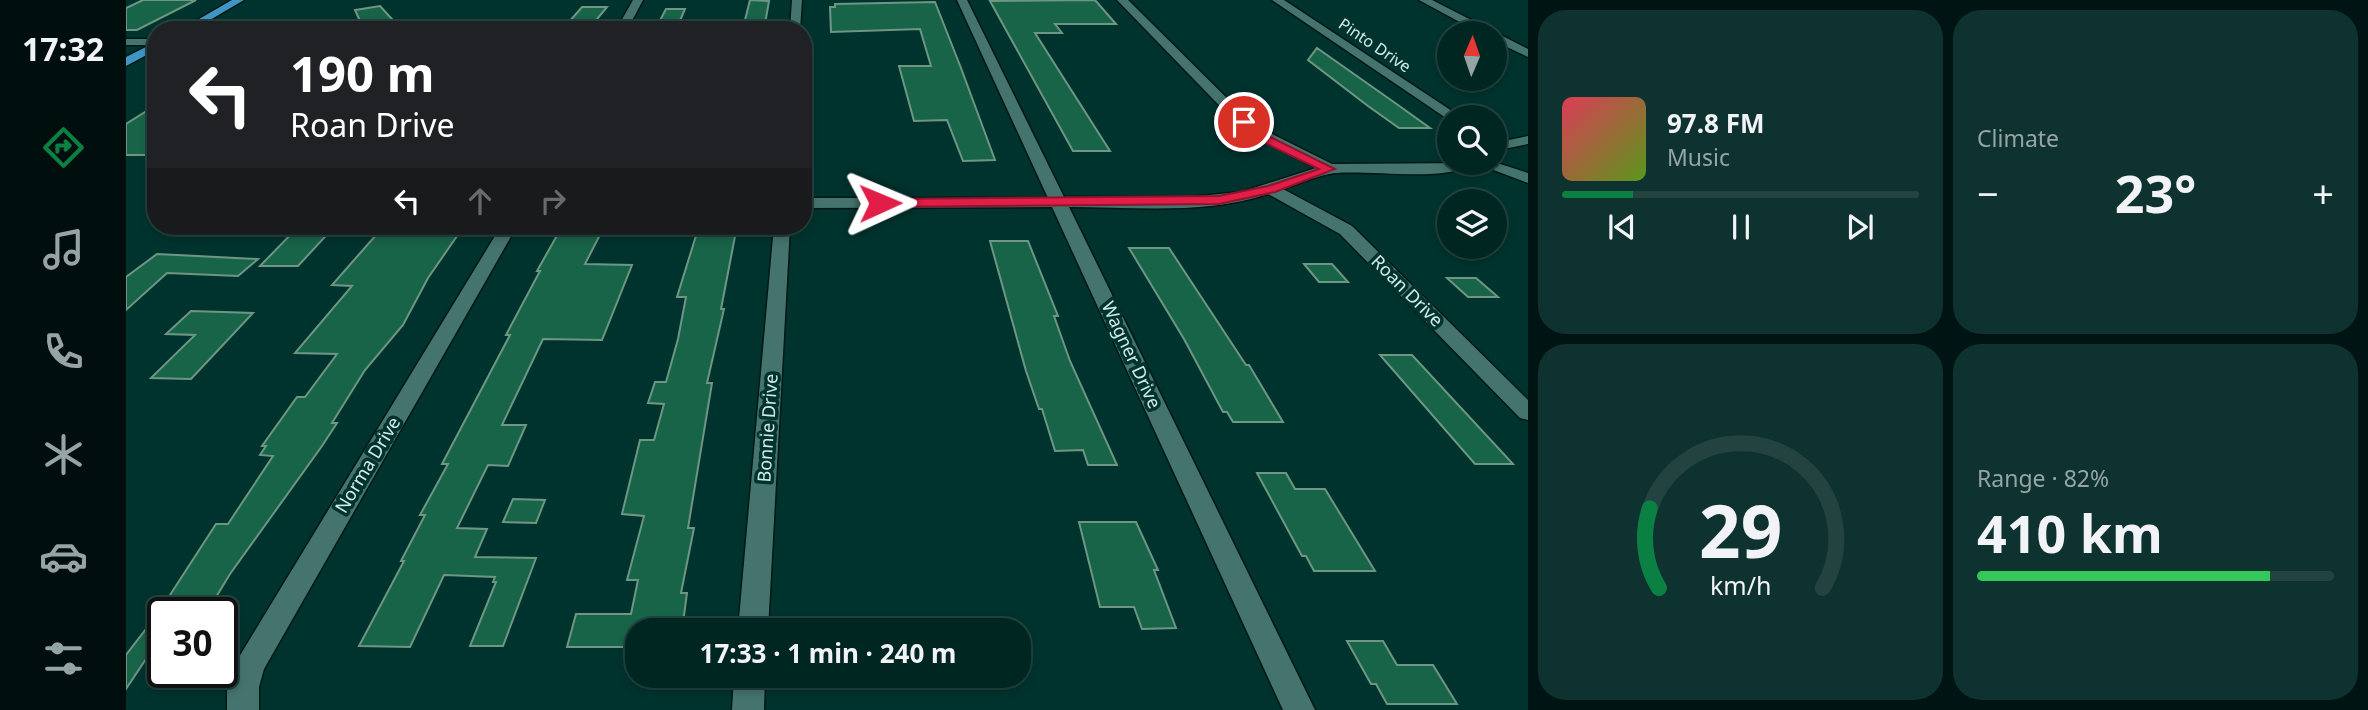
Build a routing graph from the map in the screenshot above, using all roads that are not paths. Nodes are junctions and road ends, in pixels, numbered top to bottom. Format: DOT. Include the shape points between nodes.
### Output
graph roads {
  1 [pos="239,0"];
  2 [pos="638,0"];
  3 [pos="797,0"];
  4 [pos="962,0"];
  5 [pos="1122,0"];
  6 [pos="1276,0"];
  7 [pos="1424,0"];
  8 [pos="201,21"];
  9 [pos="626,21"];
  10 [pos="796,21"];
  11 [pos="1465,21"];
  12 [pos="126,41"];
  13 [pos="147,43"];
  14 [pos="1507,43"];
  15 [pos="147,49"];
  16 [pos="1528,54"];
  17 [pos="126,62"];
  18 [pos="1437,106"];
  19 [pos="1528,140"];
  20 [pos="1507,141"];
  21 [pos="1437,167"];
  22 [pos="1329,169"];
  23 [pos="1507,171"];
  24 [pos="1528,178"];
  25 [pos="1271,189"];
  26 [pos="1058,201"];
  27 [pos="812,203"];
  28 [pos="504,235"];
  29 [pos="781,235"];
  30 [pos="1528,413"];
  31 [pos="754,618"];
  32 [pos="749,688"];
  33 [pos="243,710"];
  34 [pos="748,710"];
  35 [pos="1299,710"];
  1 -- 8 [label="main road"];
  2 -- 9 [label="street"];
  3 -- 10 [label="street"];
  4 -- 26 [label="street, Wagner Drive"];
  5 -- 22 [label="street" via="1250,128"];
  6 -- 18 [label="street, Pinto Drive"];
  7 -- 11 [label="street"];
  12 -- 13 [label="street"];
  14 -- 16 [label="street"];
  15 -- 17 [label="main road"];
  19 -- 20 [label="street"];
  21 -- 22 [label="street"];
  22 -- 25 [label="street"];
  23 -- 24 [label="street"];
  25 -- 26 [label="street" via="1243,197 1189,202"];
  25 -- 30 [label="street, Roan Drive" via="1352,235"];
  26 -- 27 [label="street"];
  26 -- 35 [label="street, Wagner Drive"];
  28 -- 33 [label="street, Norma Drive" via="250,666 243,687"];
  29 -- 31 [label="street, Bonnie Drive"];
  32 -- 34 [label="street"];
}
